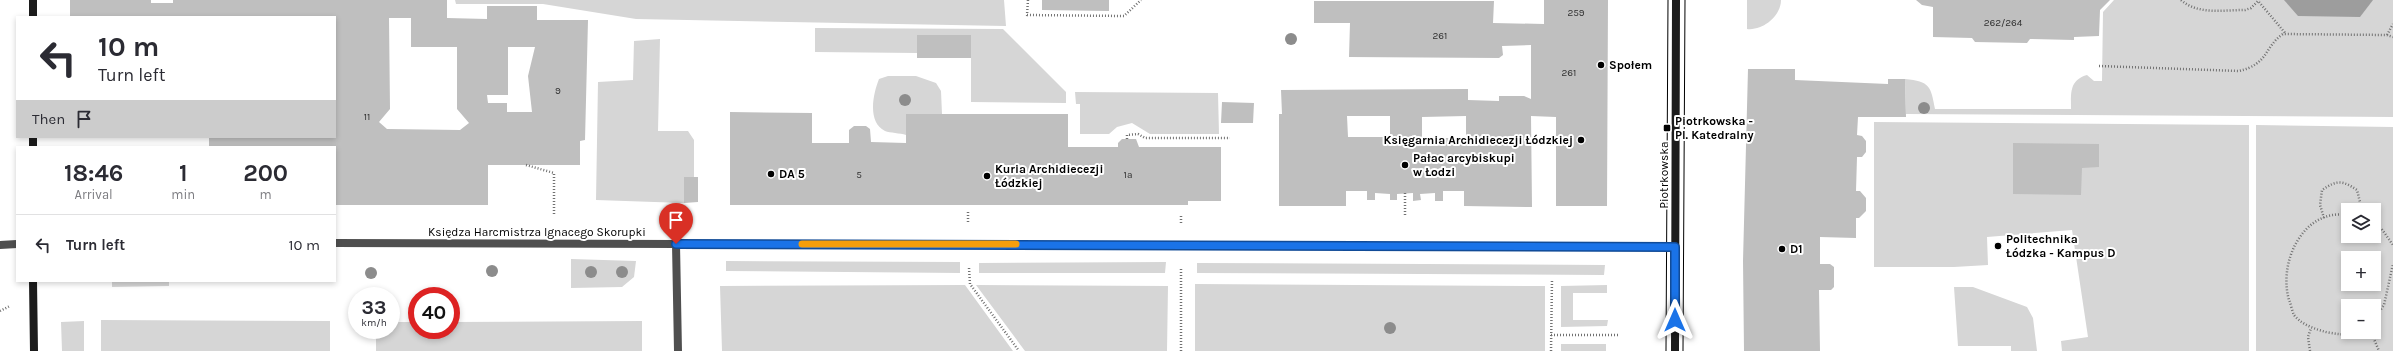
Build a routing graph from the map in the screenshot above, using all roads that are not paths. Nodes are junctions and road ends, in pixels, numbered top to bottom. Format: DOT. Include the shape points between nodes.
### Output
graph roads {
  1 [pos="33,0"];
  2 [pos="1676,0"];
  3 [pos="33,16"];
  4 [pos="336,243"];
  5 [pos="0,244"];
  6 [pos="16,244"];
  7 [pos="676,244"];
  8 [pos="1675,247"];
  9 [pos="33,282"];
  10 [pos="34,351"];
  11 [pos="678,351"];
  12 [pos="1675,351"];
  1 -- 3 [label="street"];
  2 -- 8 [label="street, Piotrkowska"];
  4 -- 7 [label="street, Księdza Harcmistrza Ignacego Skorupki"];
  5 -- 6 [label="street"];
  7 -- 8 [label="street, Księdza Harcmistrza Ignacego Skorupki"];
  7 -- 11 [label="street"];
  8 -- 12 [label="street, Piotrkowska"];
  9 -- 10 [label="street"];
}
